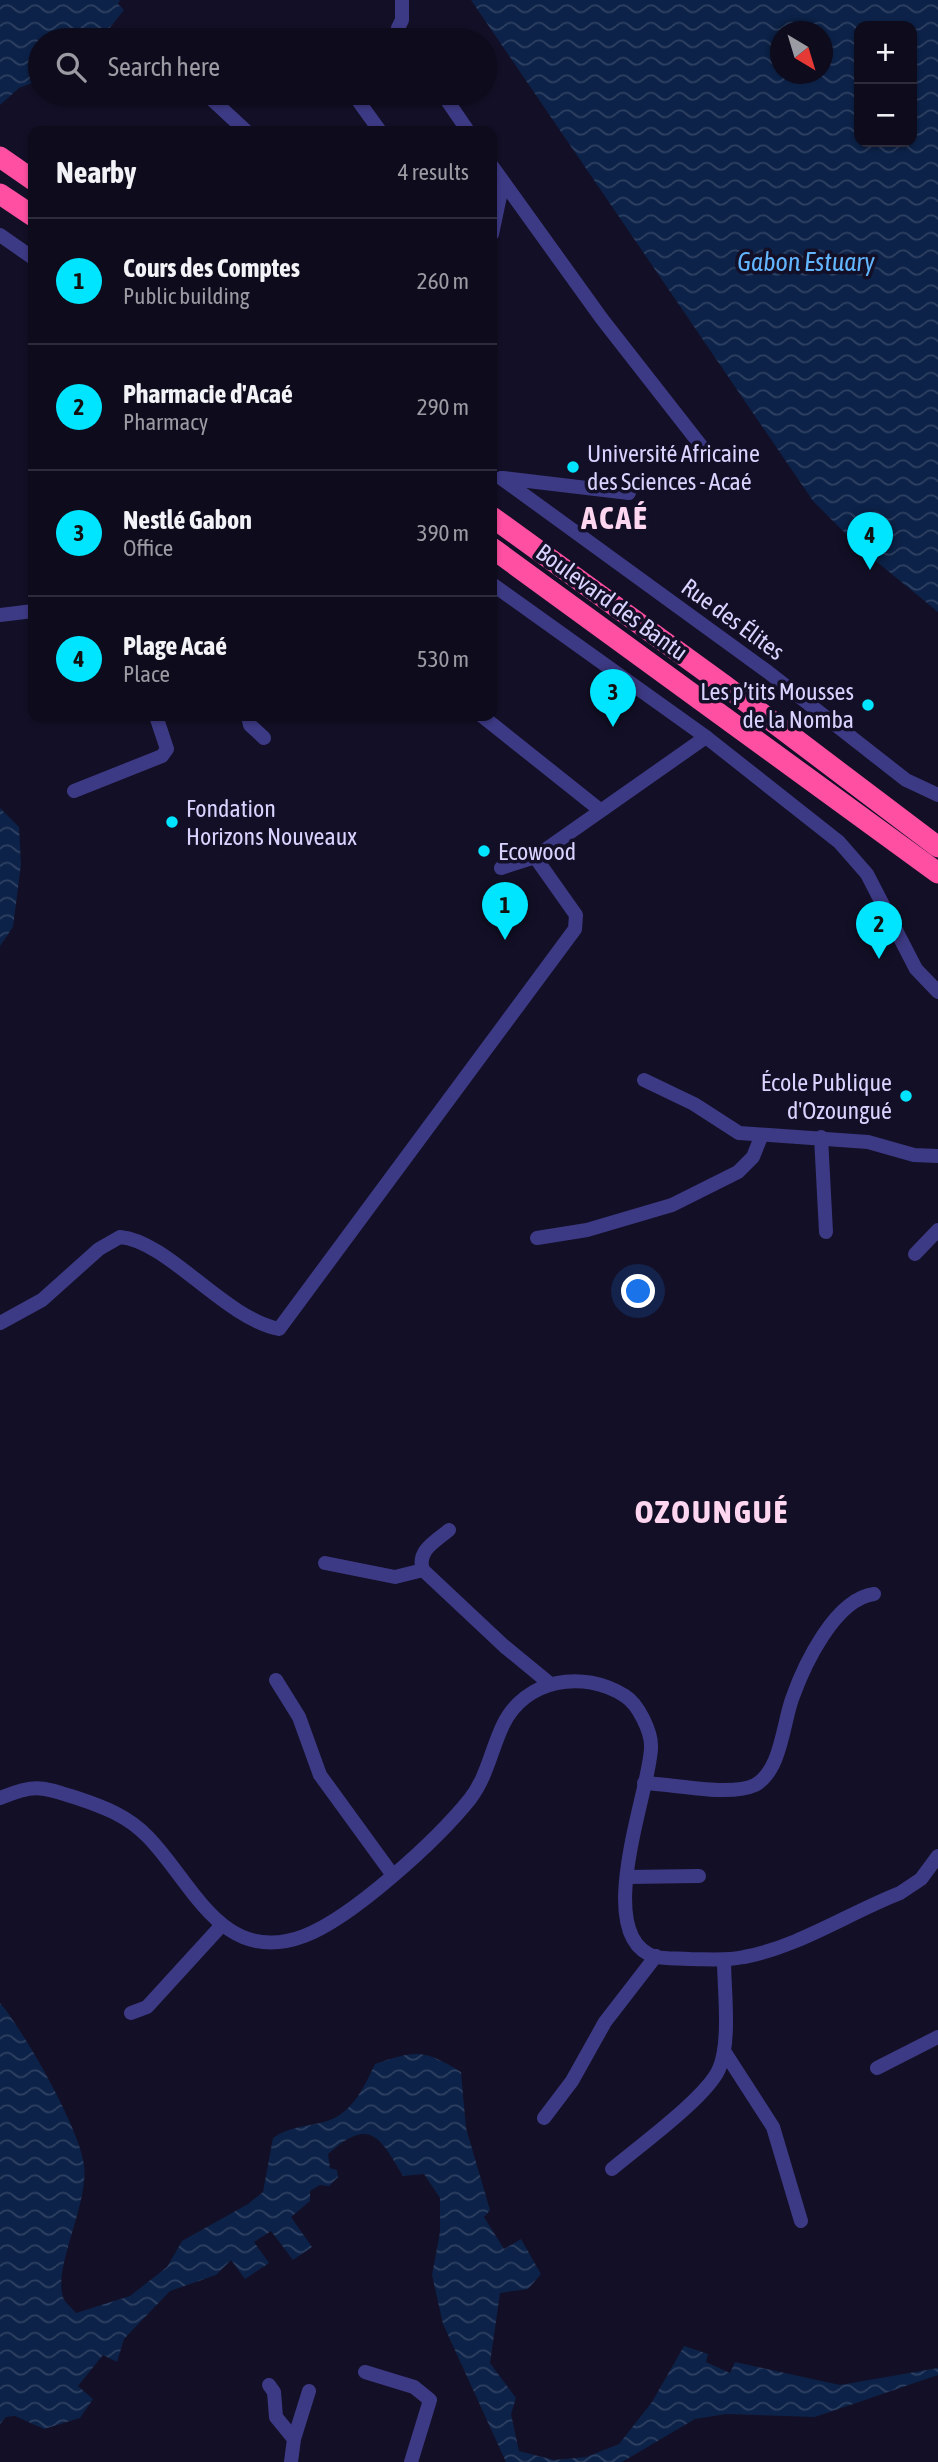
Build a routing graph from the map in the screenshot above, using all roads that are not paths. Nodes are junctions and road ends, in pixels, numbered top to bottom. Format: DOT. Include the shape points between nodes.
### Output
graph roads {
  1 [pos="402,0"];
  2 [pos="400,28"];
  3 [pos="218,105"];
  4 [pos="361,105"];
  5 [pos="450,105"];
  6 [pos="241,126"];
  7 [pos="376,126"];
  8 [pos="465,126"];
  9 [pos="0,157"];
  10 [pos="497,173"];
  11 [pos="28,177"];
  12 [pos="503,181"];
  13 [pos="0,194"];
  14 [pos="497,210"];
  15 [pos="28,213"];
  16 [pos="0,235"];
  17 [pos="28,254"];
  18 [pos="706,452"];
  19 [pos="497,477"];
  20 [pos="497,478"];
  21 [pos="629,493"];
  22 [pos="497,521"];
  23 [pos="497,552"];
  24 [pos="497,588"];
  25 [pos="28,612"];
  26 [pos="0,615"];
  27 [pos="158,721"];
  28 [pos="249,721"];
  29 [pos="488,721"];
  30 [pos="706,737"];
  31 [pos="264,738"];
  32 [pos="74,791"];
  33 [pos="938,795"];
  34 [pos="600,810"];
  35 [pos="535,857"];
  36 [pos="501,867"];
  37 [pos="936,867"];
  38 [pos="938,992"];
  39 [pos="644,1080"];
  40 [pos="761,1137"];
  41 [pos="821,1137"];
  42 [pos="938,1156"];
  43 [pos="938,1230"];
  44 [pos="826,1232"];
  45 [pos="537,1238"];
  46 [pos="915,1254"];
  47 [pos="0,1323"];
  48 [pos="449,1530"];
  49 [pos="325,1563"];
  50 [pos="423,1570"];
  51 [pos="874,1594"];
  52 [pos="276,1680"];
  53 [pos="549,1683"];
  54 [pos="644,1783"];
  55 [pos="0,1798"];
  56 [pos="938,1856"];
  57 [pos="393,1874"];
  58 [pos="699,1876"];
  59 [pos="627,1877"];
  60 [pos="221,1926"];
  61 [pos="656,1956"];
  62 [pos="724,1960"];
  63 [pos="131,2013"];
  64 [pos="938,2037"];
  65 [pos="724,2052"];
  66 [pos="877,2068"];
  67 [pos="544,2118"];
  68 [pos="612,2169"];
  69 [pos="801,2221"];
  70 [pos="365,2372"];
  71 [pos="269,2385"];
  72 [pos="309,2391"];
  73 [pos="294,2439"];
  74 [pos="291,2462"];
  75 [pos="411,2462"];
  1 -- 2 [label="street"];
  3 -- 6 [label="street"];
  4 -- 7 [label="street"];
  5 -- 8 [label="street"];
  9 -- 11 [label="highway"];
  10 -- 12 [label="street"];
  12 -- 14 [label="street"];
  12 -- 18 [label="street"];
  13 -- 15 [label="highway"];
  16 -- 17 [label="street"];
  19 -- 21 [label="street"];
  20 -- 33 [label="street, Rue des Élites" via="757,664 906,780"];
  22 -- 37 [label="highway, Boulevard des Bantu" via="724,685"];
  23 -- 37 [label="highway, Boulevard des Bantu"];
  24 -- 30 [label="street"];
  25 -- 26 [label="street"];
  27 -- 32 [label="street" via="167,749 162,756"];
  28 -- 31 [label="street"];
  29 -- 34 [label="street"];
  30 -- 34 [label="street"];
  30 -- 38 [label="street" via="853,856 879,892 916,969"];
  34 -- 35 [label="street"];
  35 -- 36 [label="street"];
  35 -- 47 [label="street" via="576,915 575,929 279,1328 253,1321 142,1243 120,1237 99,1249 42,1300"];
  39 -- 40 [label="street" via="739,1133"];
  40 -- 41 [label="street"];
  40 -- 45 [label="street" via="753,1157 738,1172 672,1205 587,1230"];
  41 -- 42 [label="street"];
  41 -- 44 [label="street"];
  43 -- 46 [label="street"];
  48 -- 50 [label="street" via="422,1553"];
  49 -- 50 [label="street" via="396,1577"];
  50 -- 53 [label="street"];
  51 -- 54 [label="street" via="845,1609 813,1652 793,1696 776,1754 761,1781 732,1791"];
  52 -- 57 [label="street" via="299,1717 320,1775"];
  53 -- 54 [label="street" via="578,1681 627,1697 652,1746"];
  53 -- 57 [label="street" via="509,1716 470,1798"];
  54 -- 59 [label="street"];
  55 -- 60 [label="street" via="34,1787 116,1813 148,1837"];
  56 -- 62 [label="street" via="921,1879 900,1893 782,1945"];
  57 -- 60 [label="street" via="361,1903 306,1936 261,1941"];
  58 -- 59 [label="street"];
  59 -- 61 [label="street" via="629,1927 642,1948"];
  60 -- 63 [label="street" via="147,2007"];
  61 -- 62 [label="street"];
  61 -- 67 [label="street" via="605,2022 572,2081"];
  62 -- 65 [label="street"];
  64 -- 66 [label="street"];
  65 -- 68 [label="street" via="705,2088"];
  65 -- 69 [label="street" via="773,2127"];
  70 -- 75 [label="street" via="414,2387 430,2400"];
  71 -- 73 [label="street" via="276,2417"];
  72 -- 73 [label="street"];
  73 -- 74 [label="street"];
}
